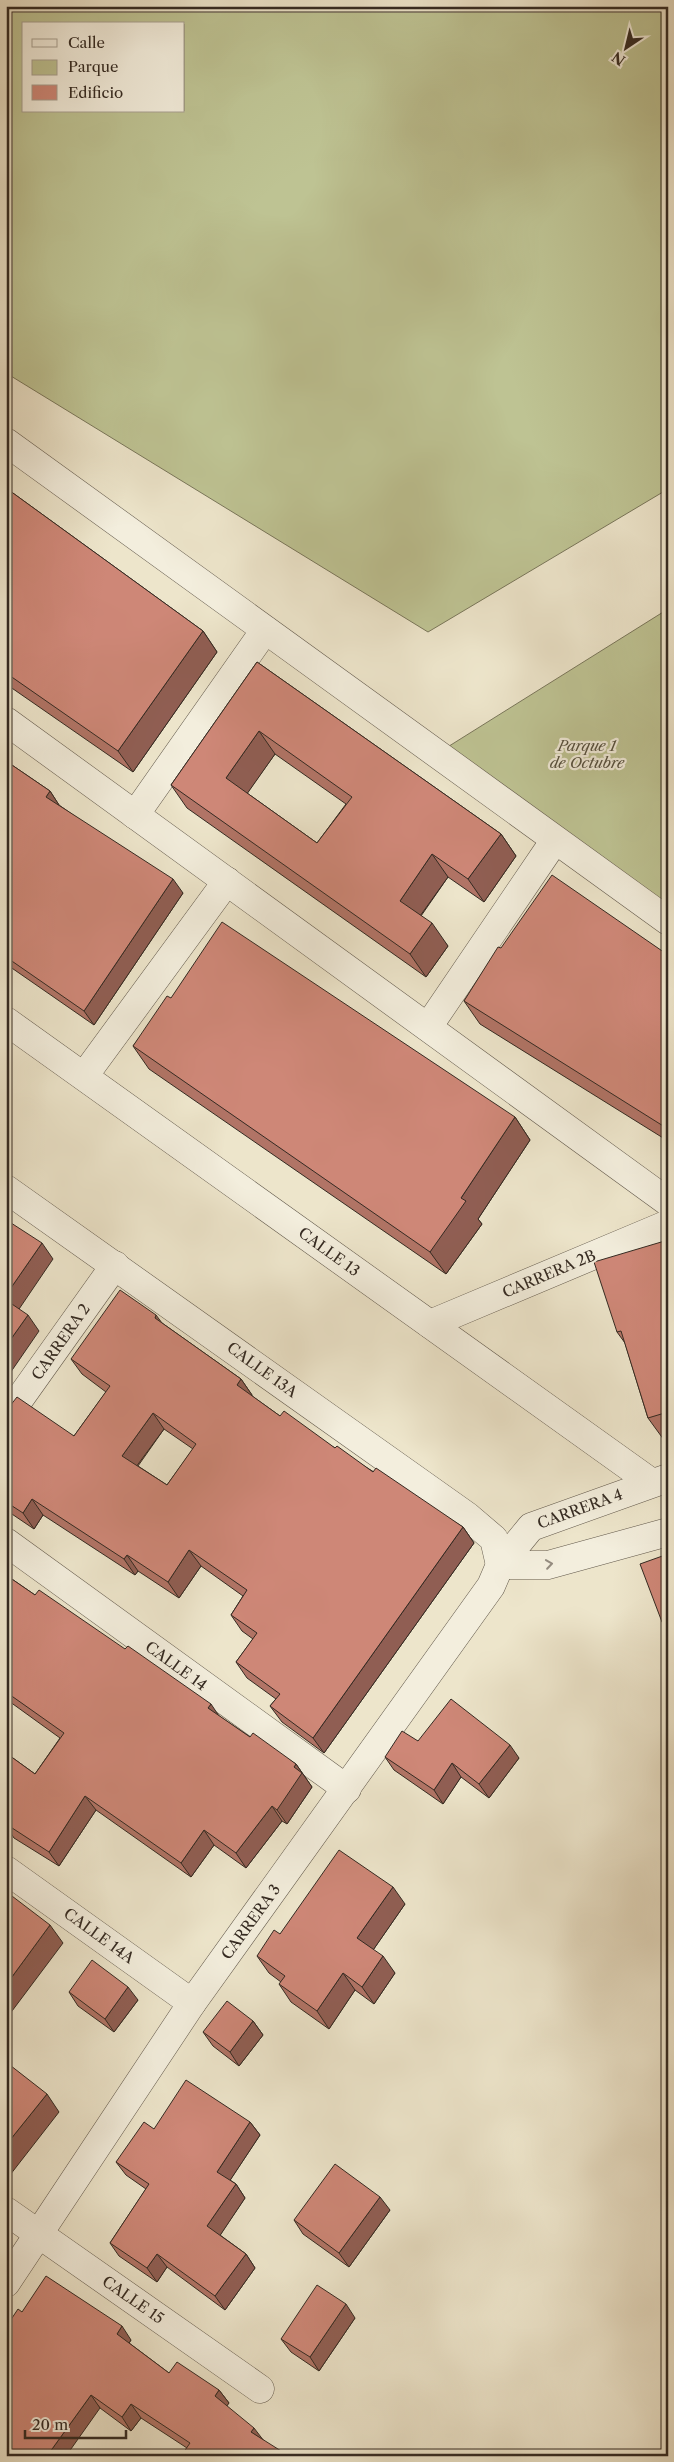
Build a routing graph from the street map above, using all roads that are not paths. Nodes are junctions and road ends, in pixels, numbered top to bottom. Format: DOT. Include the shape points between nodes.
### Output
graph roads {
  1 [pos="6,442"];
  2 [pos="265,630"];
  3 [pos="6,721"];
  4 [pos="135,815"];
  5 [pos="555,840"];
  6 [pos="227,881"];
  7 [pos="668,921"];
  8 [pos="6,1021"];
  9 [pos="428,1027"];
  10 [pos="84,1076"];
  11 [pos="6,1189"];
  12 [pos="668,1202"];
  13 [pos="668,1224"];
  14 [pos="115,1265"];
  15 [pos="430,1324"];
  16 [pos="6,1418"];
  17 [pos="660,1480"];
  18 [pos="668,1532"];
  19 [pos="6,1542"];
  20 [pos="500,1565"];
  21 [pos="346,1789"];
  22 [pos="6,1870"];
  23 [pos="192,2003"];
  24 [pos="6,2211"];
  25 [pos="39,2234"];
  26 [pos="6,2282"];
  27 [pos="260,2389"];
  1 -- 2 [label="street"];
  2 -- 4 [label="street"];
  2 -- 5 [label="street"];
  3 -- 4 [label="street"];
  4 -- 6 [label="street"];
  5 -- 7 [label="street"];
  5 -- 9 [label="street"];
  6 -- 9 [label="street"];
  6 -- 10 [label="street"];
  8 -- 10 [label="street, CALLE 13"];
  9 -- 12 [label="street"];
  10 -- 15 [label="street, CALLE 13"];
  11 -- 14 [label="street, CALLE 13A"];
  13 -- 15 [label="street, CARRERA 2B"];
  14 -- 16 [label="street, CARRERA 2"];
  14 -- 20 [label="street, CALLE 13A" via="467,1516 494,1539"];
  15 -- 17 [label="street, CALLE 13"];
  17 -- 20 [label="street, CARRERA 4" via="531,1528"];
  20 -- 18 [label="street, one-way" via="548,1565"];
  19 -- 21 [label="street, CALLE 14"];
  20 -- 21 [label="street, CARRERA 3" via="491,1586"];
  21 -- 23 [label="street, CARRERA 3"];
  22 -- 23 [label="street, CALLE 14A"];
  23 -- 25 [label="street, CARRERA 3"];
  24 -- 25 [label="street, CALLE 15"];
  25 -- 26 [label="street, CARRERA 3"];
  25 -- 27 [label="street, CALLE 15"];
}
